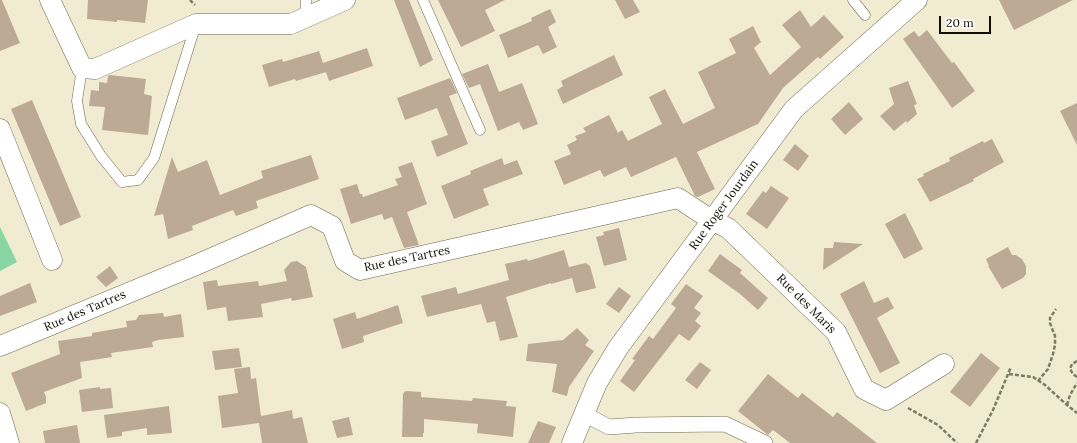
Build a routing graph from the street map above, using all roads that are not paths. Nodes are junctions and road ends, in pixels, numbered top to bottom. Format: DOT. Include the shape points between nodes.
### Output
graph roads {
  1 [pos="50,0"];
  2 [pos="345,0"];
  3 [pos="423,0"];
  4 [pos="853,0"];
  5 [pos="917,0"];
  6 [pos="306,9"];
  7 [pos="865,15"];
  8 [pos="196,24"];
  9 [pos="82,68"];
  10 [pos="0,129"];
  11 [pos="480,130"];
  12 [pos="713,221"];
  13 [pos="52,260"];
  14 [pos="0,346"];
  15 [pos="944,364"];
  16 [pos="0,413"];
  17 [pos="584,414"];
  18 [pos="9,443"];
  19 [pos="572,443"];
  20 [pos="765,443"];
  1 -- 9 [label="street"];
  2 -- 6 [label="street"];
  3 -- 11 [label="lane"];
  4 -- 7 [label="lane"];
  5 -- 12 [label="street, Rue Roger Jourdain" via="794,109"];
  6 -- 8 [label="street" via="291,24"];
  8 -- 9 [label="street" via="95,69"];
  8 -- 9 [label="lane" via="154,158 138,180 122,182 101,156 81,124 77,101"];
  10 -- 13 [label="street"];
  12 -- 14 [label="street, Rue des Tartres" via="678,198 360,270 345,261 332,226 311,215"];
  12 -- 15 [label="street, Rue des Maris" via="728,228 836,332 864,389 886,400"];
  12 -- 17 [label="street, Rue Roger Jourdain" via="618,348 597,383"];
  16 -- 18 [label="street"];
  17 -- 19 [label="street, Rue Roger Jourdain"];
  17 -- 20 [label="street" via="609,427 725,424"];
}
